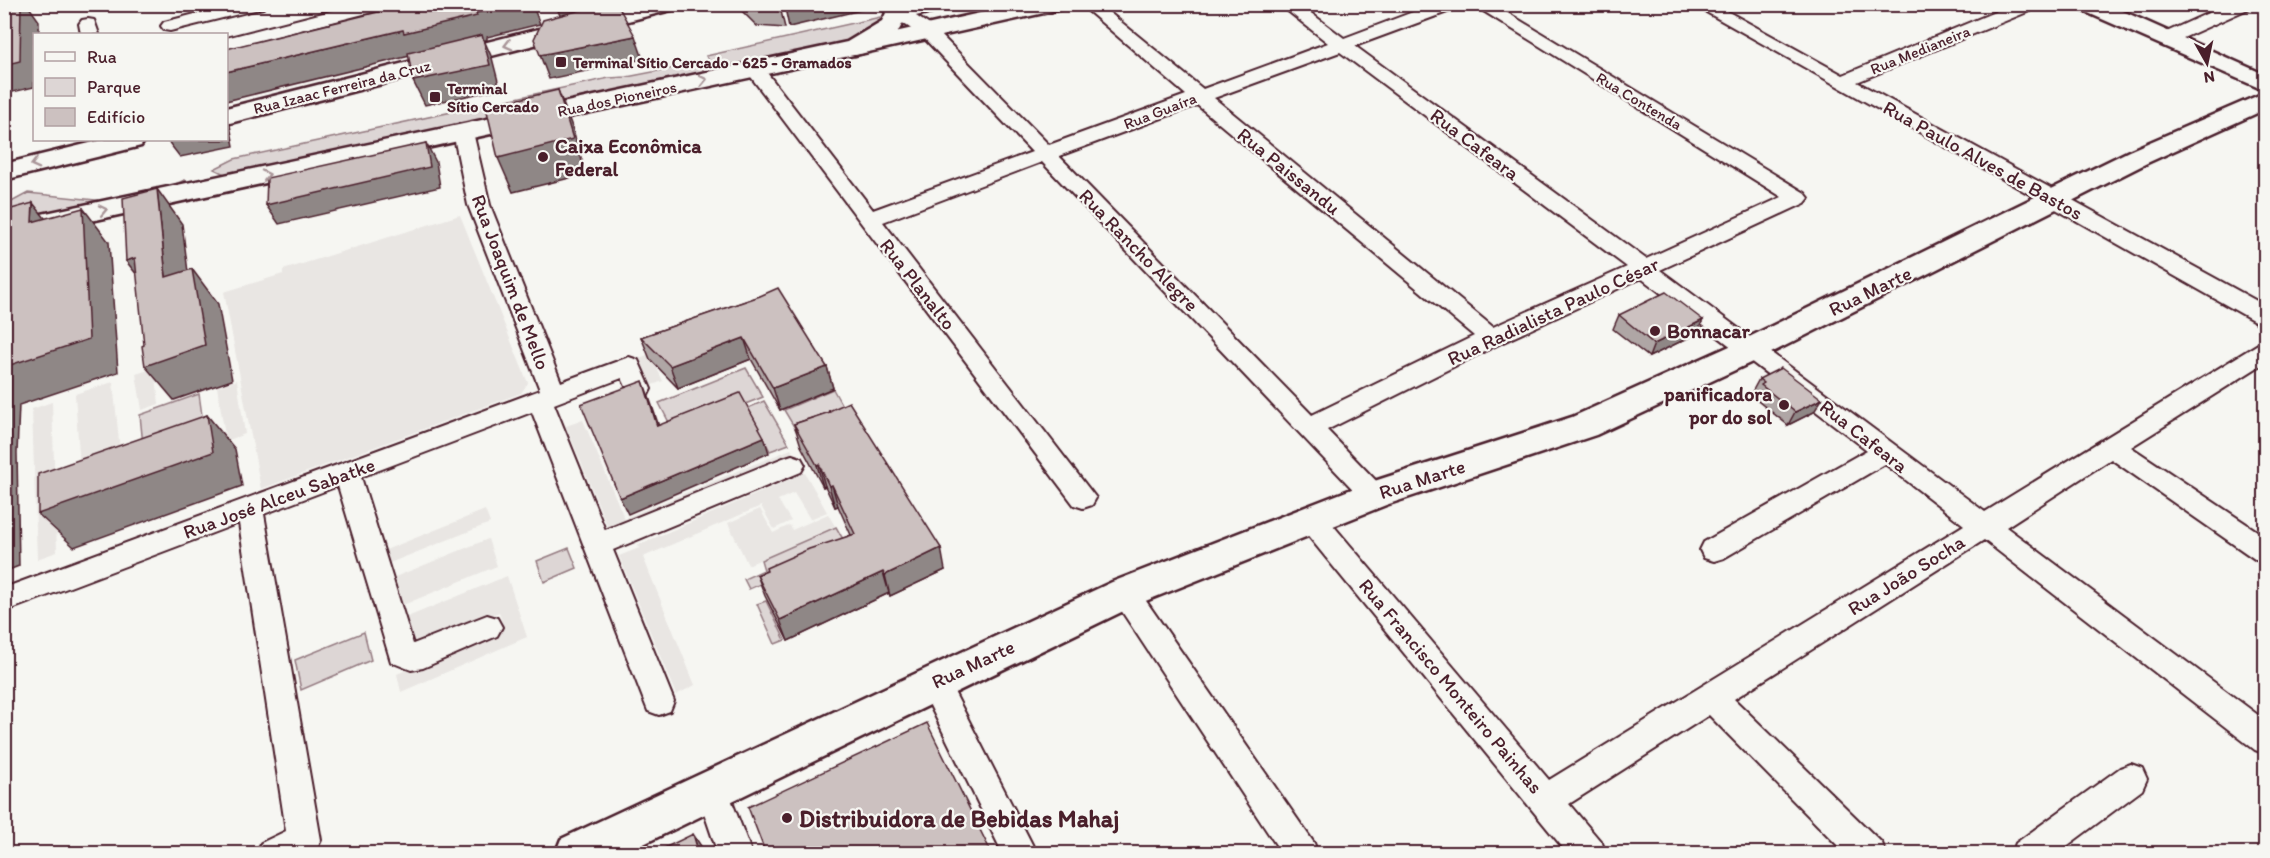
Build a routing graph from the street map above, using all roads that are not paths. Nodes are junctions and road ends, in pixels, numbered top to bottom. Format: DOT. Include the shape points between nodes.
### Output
graph roads {
  1 [pos="257,4"];
  2 [pos="294,4"];
  3 [pos="381,4"];
  4 [pos="666,4"];
  5 [pos="934,4"];
  6 [pos="1053,4"];
  7 [pos="1088,4"];
  8 [pos="1287,4"];
  9 [pos="1452,4"];
  10 [pos="1480,4"];
  11 [pos="1700,4"];
  12 [pos="2031,4"];
  13 [pos="2087,4"];
  14 [pos="2244,4"];
  15 [pos="895,8"];
  16 [pos="300,24"];
  17 [pos="170,26"];
  18 [pos="928,32"];
  19 [pos="2166,39"];
  20 [pos="228,43"];
  21 [pos="1341,44"];
  22 [pos="855,48"];
  23 [pos="754,69"];
  24 [pos="1842,82"];
  25 [pos="2265,84"];
  26 [pos="1198,96"];
  27 [pos="2265,99"];
  28 [pos="228,115"];
  29 [pos="463,132"];
  30 [pos="122,141"];
  31 [pos="102,143"];
  32 [pos="1048,155"];
  33 [pos="4,172"];
  34 [pos="1798,198"];
  35 [pos="2056,199"];
  36 [pos="869,219"];
  37 [pos="4,231"];
  38 [pos="1643,269"];
  39 [pos="2265,317"];
  40 [pos="1491,338"];
  41 [pos="1752,349"];
  42 [pos="2265,350"];
  43 [pos="639,389"];
  44 [pos="547,398"];
  45 [pos="1310,427"];
  46 [pos="2111,446"];
  47 [pos="1885,452"];
  48 [pos="793,470"];
  49 [pos="348,473"];
  50 [pos="1374,495"];
  51 [pos="1083,498"];
  52 [pos="250,509"];
  53 [pos="1311,519"];
  54 [pos="1983,527"];
  55 [pos="1714,549"];
  56 [pos="599,552"];
  57 [pos="2265,552"];
  58 [pos="1125,593"];
  59 [pos="4,600"];
  60 [pos="487,627"];
  61 [pos="934,682"];
  62 [pos="1712,696"];
  63 [pos="659,701"];
  64 [pos="2265,740"];
  65 [pos="2131,779"];
  66 [pos="712,789"];
  67 [pos="1546,800"];
  68 [pos="273,854"];
  69 [pos="576,854"];
  70 [pos="735,854"];
  71 [pos="1021,854"];
  72 [pos="1302,854"];
  73 [pos="1590,854"];
  74 [pos="1870,854"];
  75 [pos="2028,854"];
  1 -- 17 [label="street"];
  2 -- 16 [label="street"];
  3 -- 16 [label="street"];
  4 -- 28 [label="street, Rua Izaac Ferreira da Cruz, one-way"];
  5 -- 15 [label="street"];
  6 -- 18 [label="street, Rua dos Pioneiros"];
  7 -- 26 [label="street, Rua Paissandu"];
  8 -- 21 [label="street, Rua Cafeara"];
  9 -- 21 [label="street, Rua Guaíra"];
  10 -- 34 [label="street, Rua Contenda"];
  11 -- 24 [label="street, Rua Paulo Alves de Bastos"];
  12 -- 24 [label="street, Rua Medianeira"];
  13 -- 19 [label="street"];
  14 -- 19 [label="street"];
  15 -- 18 [label="street, Rua Rancho Alegre"];
  15 -- 22 [label="street" via="891,25"];
  16 -- 20 [label="street"];
  18 -- 22 [label="street, Rua dos Pioneiros"];
  18 -- 32 [label="street, Rua Rancho Alegre"];
  19 -- 25 [label="street"];
  21 -- 26 [label="street, Rua Guaíra"];
  21 -- 38 [label="street, Rua Cafeara"];
  22 -- 23 [label="street, Rua dos Pioneiros"];
  29 -- 23 [label="street, Rua dos Pioneiros, one-way"];
  23 -- 36 [label="street, Rua Planalto"];
  24 -- 35 [label="street, Rua Paulo Alves de Bastos"];
  26 -- 32 [label="street, Rua Guaíra"];
  26 -- 40 [label="street, Rua Paissandu"];
  27 -- 35 [label="street, Rua Marte"];
  37 -- 29 [label="street, Rua dos Pioneiros, one-way"];
  29 -- 44 [label="street, Rua Joaquim de Mello" via="479,205"];
  30 -- 31 [label="street"];
  31 -- 33 [label="street, one-way"];
  32 -- 36 [label="street, Rua Guaíra"];
  32 -- 45 [label="street, Rua Rancho Alegre"];
  34 -- 38 [label="street, Rua Radialista Paulo César"];
  35 -- 39 [label="street, Rua Paulo Alves de Bastos"];
  35 -- 41 [label="street, Rua Marte"];
  36 -- 51 [label="street, Rua Planalto"];
  38 -- 40 [label="street, Rua Radialista Paulo César"];
  38 -- 41 [label="street, Rua Cafeara"];
  40 -- 45 [label="street, Rua Radialista Paulo César"];
  41 -- 47 [label="street, Rua Cafeara"];
  41 -- 50 [label="street, Rua Marte" via="1584,426"];
  42 -- 46 [label="street, Rua João Socha"];
  43 -- 44 [label="street, Rua José Alceu Sabatke" via="629,366"];
  44 -- 49 [label="street, Rua José Alceu Sabatke"];
  44 -- 56 [label="street, Rua Joaquim de Mello"];
  45 -- 50 [label="street, Rua Rancho Alegre"];
  46 -- 54 [label="street, Rua João Socha"];
  46 -- 57 [label="street"];
  47 -- 54 [label="street, Rua Cafeara"];
  47 -- 55 [label="street"];
  48 -- 56 [label="street"];
  49 -- 52 [label="street, Rua José Alceu Sabatke"];
  49 -- 60 [label="street" via="402,653 411,657 423,655"];
  50 -- 53 [label="street, Rua Marte"];
  52 -- 59 [label="street, Rua José Alceu Sabatke"];
  52 -- 68 [label="street" via="304,840"];
  53 -- 58 [label="street, Rua Marte"];
  53 -- 67 [label="street, Rua Francisco Monteiro Painhas"];
  54 -- 62 [label="street, Rua João Socha"];
  54 -- 64 [label="street, Rua Cafeara"];
  56 -- 63 [label="street, Rua Joaquim de Mello"];
  58 -- 61 [label="street, Rua Marte"];
  58 -- 72 [label="street"];
  61 -- 66 [label="street, Rua Marte"];
  61 -- 71 [label="street"];
  62 -- 67 [label="street, Rua João Socha"];
  62 -- 74 [label="street"];
  65 -- 75 [label="street"];
  66 -- 69 [label="street, Rua Marte"];
  66 -- 70 [label="street"];
  67 -- 73 [label="street, Rua Francisco Monteiro Painhas"];
}
